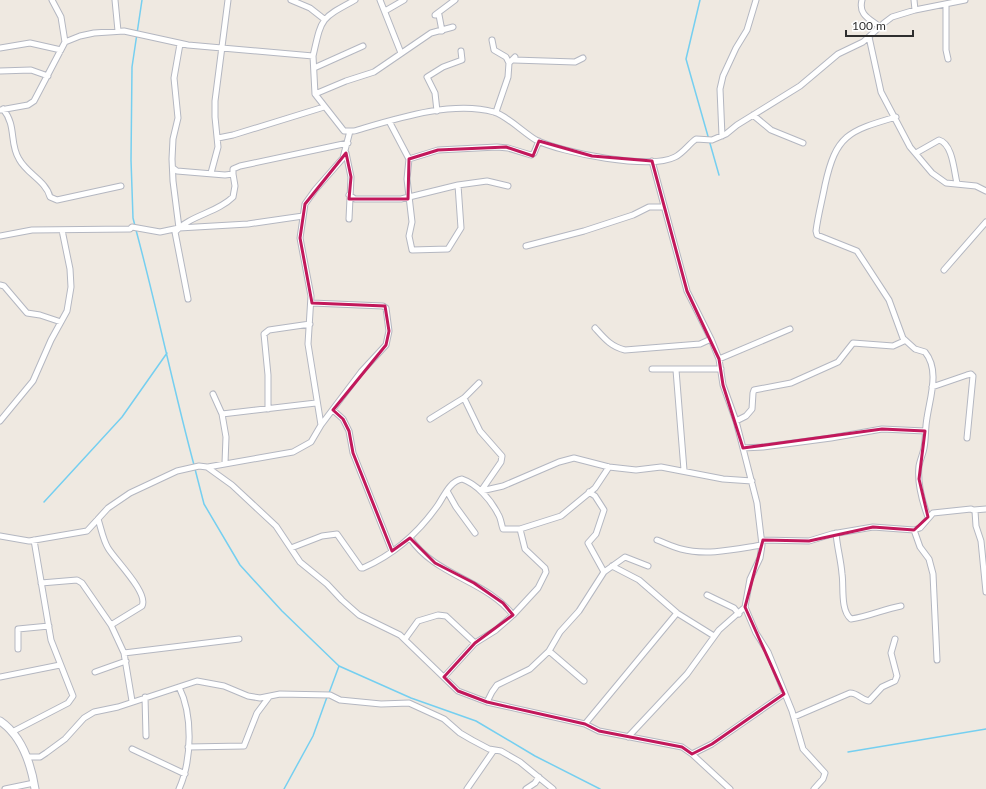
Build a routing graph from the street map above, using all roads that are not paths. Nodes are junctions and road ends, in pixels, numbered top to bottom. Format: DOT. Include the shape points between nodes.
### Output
graph roads {
  1 [pos="52,0"];
  2 [pos="115,0"];
  3 [pos="228,0"];
  4 [pos="291,0"];
  5 [pos="355,0"];
  6 [pos="380,0"];
  7 [pos="404,0"];
  8 [pos="455,0"];
  9 [pos="756,0"];
  10 [pos="862,0"];
  11 [pos="914,0"];
  12 [pos="966,0"];
  13 [pos="946,4"];
  14 [pos="915,10"];
  15 [pos="385,11"];
  16 [pos="324,19"];
  17 [pos="454,27"];
  18 [pos="880,27"];
  19 [pos="442,31"];
  20 [pos="118,32"];
  21 [pos="869,37"];
  22 [pos="492,40"];
  23 [pos="65,42"];
  24 [pos="180,44"];
  25 [pos="363,46"];
  26 [pos="0,48"];
  27 [pos="221,48"];
  28 [pos="61,50"];
  29 [pos="461,51"];
  30 [pos="401,53"];
  31 [pos="313,56"];
  32 [pos="583,58"];
  33 [pos="948,59"];
  34 [pos="509,63"];
  35 [pos="314,68"];
  36 [pos="0,71"];
  37 [pos="48,76"];
  38 [pos="315,94"];
  39 [pos="324,108"];
  40 [pos="2,110"];
  41 [pos="437,111"];
  42 [pos="496,112"];
  43 [pos="753,115"];
  44 [pos="896,117"];
  45 [pos="389,121"];
  46 [pos="350,131"];
  47 [pos="722,136"];
  48 [pos="218,138"];
  49 [pos="539,141"];
  50 [pos="348,143"];
  51 [pos="803,143"];
  52 [pos="346,153"];
  53 [pos="916,153"];
  54 [pos="409,159"];
  55 [pos="652,162"];
  56 [pos="173,168"];
  57 [pos="211,174"];
  58 [pos="233,174"];
  59 [pos="957,183"];
  60 [pos="458,185"];
  61 [pos="121,186"];
  62 [pos="508,186"];
  63 [pos="986,191"];
  64 [pos="349,195"];
  65 [pos="408,197"];
  66 [pos="664,207"];
  67 [pos="302,216"];
  68 [pos="349,219"];
  69 [pos="986,222"];
  70 [pos="179,228"];
  71 [pos="62,230"];
  72 [pos="0,236"];
  73 [pos="526,246"];
  74 [pos="944,270"];
  75 [pos="0,285"];
  76 [pos="188,299"];
  77 [pos="312,303"];
  78 [pos="61,322"];
  79 [pos="310,324"];
  80 [pos="596,328"];
  81 [pos="790,329"];
  82 [pos="712,339"];
  83 [pos="904,339"];
  84 [pos="719,359"];
  85 [pos="652,369"];
  86 [pos="721,369"];
  87 [pos="676,370"];
  88 [pos="479,383"];
  89 [pos="932,388"];
  90 [pos="213,394"];
  91 [pos="464,398"];
  92 [pos="316,403"];
  93 [pos="268,409"];
  94 [pos="333,410"];
  95 [pos="222,414"];
  96 [pos="430,419"];
  97 [pos="0,421"];
  98 [pos="736,421"];
  99 [pos="321,425"];
  100 [pos="925,431"];
  101 [pos="967,438"];
  102 [pos="743,448"];
  103 [pos="225,463"];
  104 [pos="207,467"];
  105 [pos="609,467"];
  106 [pos="684,470"];
  107 [pos="752,481"];
  108 [pos="447,491"];
  109 [pos="481,491"];
  110 [pos="589,492"];
  111 [pos="986,509"];
  112 [pos="974,510"];
  113 [pos="928,517"];
  114 [pos="98,519"];
  115 [pos="520,529"];
  116 [pos="914,530"];
  117 [pos="475,533"];
  118 [pos="836,533"];
  119 [pos="0,536"];
  120 [pos="410,538"];
  121 [pos="34,540"];
  122 [pos="657,540"];
  123 [pos="762,542"];
  124 [pos="291,548"];
  125 [pos="392,551"];
  126 [pos="612,566"];
  127 [pos="648,566"];
  128 [pos="604,572"];
  129 [pos="41,583"];
  130 [pos="986,592"];
  131 [pos="707,595"];
  132 [pos="901,606"];
  133 [pos="745,607"];
  134 [pos="678,613"];
  135 [pos="739,614"];
  136 [pos="513,615"];
  137 [pos="111,625"];
  138 [pos="49,626"];
  139 [pos="714,636"];
  140 [pos="239,639"];
  141 [pos="405,639"];
  142 [pos="895,639"];
  143 [pos="476,643"];
  144 [pos="18,649"];
  145 [pos="549,651"];
  146 [pos="124,653"];
  147 [pos="937,660"];
  148 [pos="126,661"];
  149 [pos="60,665"];
  150 [pos="95,672"];
  151 [pos="0,677"];
  152 [pos="444,677"];
  153 [pos="584,681"];
  154 [pos="179,687"];
  155 [pos="784,694"];
  156 [pos="145,697"];
  157 [pos="269,697"];
  158 [pos="132,701"];
  159 [pos="487,702"];
  160 [pos="794,717"];
  161 [pos="0,721"];
  162 [pos="585,724"];
  163 [pos="12,732"];
  164 [pos="146,736"];
  165 [pos="628,737"];
  166 [pos="188,747"];
  167 [pos="132,749"];
  168 [pos="494,750"];
  169 [pos="26,754"];
  170 [pos="692,754"];
  171 [pos="185,774"];
  172 [pos="539,777"];
  173 [pos="34,786"];
  174 [pos="5,789"];
  175 [pos="180,789"];
  176 [pos="467,789"];
  177 [pos="526,789"];
  178 [pos="553,789"];
  179 [pos="730,789"];
  180 [pos="814,789"];
  1 -- 23 [label="street" via="61,17"];
  2 -- 20 [label="street"];
  3 -- 27 [label="street"];
  4 -- 16 [label="street" via="310,8"];
  5 -- 16 [label="street"];
  6 -- 15 [label="street"];
  7 -- 15 [label="street"];
  8 -- 19 [label="street" via="434,15 439,15"];
  9 -- 47 [label="street" via="747,30 723,76 720,89"];
  10 -- 18 [label="street" via="860,9"];
  11 -- 14 [label="street"];
  12 -- 13 [label="street"];
  13 -- 14 [label="street"];
  13 -- 33 [label="street"];
  14 -- 18 [label="street" via="892,17"];
  15 -- 30 [label="street"];
  16 -- 31 [label="street" via="318,32"];
  17 -- 19 [label="street"];
  18 -- 21 [label="street"];
  19 -- 30 [label="street" via="432,33"];
  20 -- 23 [label="street" via="94,33"];
  20 -- 24 [label="street" via="137,33"];
  21 -- 43 [label="street" via="838,54 800,86"];
  21 -- 44 [label="street" via="881,92"];
  22 -- 34 [label="street" via="494,50 506,57"];
  23 -- 28 [label="street"];
  24 -- 27 [label="street"];
  24 -- 56 [label="street" via="174,78 178,118 173,139"];
  25 -- 35 [label="street"];
  26 -- 28 [label="street" via="30,43"];
  27 -- 31 [label="street"];
  27 -- 48 [label="street" via="215,101"];
  28 -- 37 [label="street"];
  29 -- 41 [label="street" via="462,60 443,67 427,77 435,93"];
  30 -- 38 [label="street" via="374,72"];
  31 -- 35 [label="street"];
  32 -- 34 [label="street" via="575,62 514,60 515,57"];
  34 -- 42 [label="street" via="508,77"];
  35 -- 38 [label="street"];
  36 -- 37 [label="street" via="31,70"];
  37 -- 40 [label="street" via="37,98 31,103"];
  38 -- 39 [label="street"];
  39 -- 46 [label="street" via="344,131"];
  39 -- 48 [label="street"];
  40 -- 61 [label="street" via="10,119 19,159 32,176 44,186 50,197 57,200"];
  41 -- 42 [label="street" via="474,108"];
  41 -- 45 [label="street"];
  42 -- 49 [label="street"];
  43 -- 47 [label="street"];
  43 -- 51 [label="street" via="772,130"];
  44 -- 53 [label="street" via="910,147"];
  44 -- 83 [label="street" via="863,128 844,139 837,147 828,168 816,231 817,235 824,239 857,251 889,300"];
  45 -- 46 [label="street"];
  45 -- 54 [label="street"];
  46 -- 50 [label="street"];
  47 -- 55 [label="street" via="709,140 696,139 676,157"];
  48 -- 57 [label="street"];
  49 -- 54 [label="street" via="531,155 497,147 438,150"];
  49 -- 55 [label="street" via="592,156"];
  50 -- 52 [label="street"];
  50 -- 58 [label="street" via="240,166 233,169"];
  52 -- 64 [label="street" via="351,178"];
  52 -- 67 [label="street" via="308,198"];
  53 -- 59 [label="street" via="932,173 946,183"];
  53 -- 59 [label="street" via="939,140 942,141 948,146"];
  54 -- 65 [label="street"];
  55 -- 66 [label="street"];
  56 -- 57 [label="street" via="177,171"];
  56 -- 70 [label="street"];
  57 -- 58 [label="street"];
  58 -- 70 [label="street" via="233,197"];
  59 -- 63 [label="street" via="976,186"];
  60 -- 62 [label="street" via="488,181"];
  60 -- 65 [label="street"];
  60 -- 65 [label="street" via="461,228 446,250 412,250 409,236 412,222"];
  64 -- 65 [label="street" via="355,199"];
  64 -- 68 [label="street"];
  66 -- 73 [label="street" via="649,207 584,231"];
  66 -- 82 [label="street" via="687,291"];
  67 -- 70 [label="street" via="241,224"];
  67 -- 77 [label="street" via="301,245"];
  69 -- 74 [label="street"];
  70 -- 71 [label="street" via="160,232 132,227"];
  70 -- 76 [label="street" via="175,232"];
  71 -- 72 [label="street" via="32,230"];
  71 -- 78 [label="street" via="71,287 67,311"];
  75 -- 78 [label="street" via="4,286 27,313"];
  77 -- 79 [label="street"];
  77 -- 94 [label="street" via="386,308 389,331 386,345 361,372"];
  78 -- 97 [label="street" via="33,381"];
  79 -- 92 [label="street" via="308,344"];
  79 -- 93 [label="street" via="269,330 264,334"];
  80 -- 82 [label="street" via="616,348 625,350 700,344"];
  81 -- 84 [label="street"];
  82 -- 84 [label="street"];
  83 -- 89 [label="street" via="915,349 928,355 932,366"];
  83 -- 98 [label="street" via="902,343 893,346 853,343 838,362 791,383 754,390 752,409"];
  84 -- 86 [label="street"];
  85 -- 87 [label="street"];
  86 -- 87 [label="street"];
  86 -- 98 [label="street" via="723,385"];
  87 -- 106 [label="street"];
  88 -- 91 [label="street"];
  89 -- 100 [label="street"];
  89 -- 101 [label="street" via="972,374"];
  90 -- 95 [label="street"];
  91 -- 96 [label="street"];
  91 -- 109 [label="street" via="480,431 502,456 501,462"];
  92 -- 93 [label="street"];
  92 -- 99 [label="street"];
  93 -- 95 [label="street"];
  94 -- 99 [label="street"];
  94 -- 125 [label="street" via="343,419 349,432 353,453"];
  95 -- 103 [label="street" via="226,437"];
  98 -- 102 [label="street"];
  99 -- 103 [label="street" via="311,442 293,452"];
  100 -- 102 [label="street" via="882,429 831,438"];
  100 -- 113 [label="street" via="919,479 920,493"];
  102 -- 107 [label="street"];
  103 -- 104 [label="street"];
  104 -- 114 [label="street" via="192,468 161,477 114,502"];
  104 -- 124 [label="street" via="216,472 276,526"];
  105 -- 106 [label="street" via="636,470 661,467"];
  105 -- 109 [label="street" via="587,460 568,459 503,486"];
  105 -- 110 [label="street" via="598,484"];
  106 -- 107 [label="street" via="723,479"];
  107 -- 123 [label="street"];
  108 -- 109 [label="street" via="453,482 462,479"];
  108 -- 117 [label="street"];
  108 -- 120 [label="street"];
  109 -- 115 [label="street" via="499,515 503,529"];
  110 -- 115 [label="street" via="561,516"];
  110 -- 128 [label="street" via="595,496 604,510 596,534 588,543"];
  111 -- 112 [label="street"];
  112 -- 113 [label="street" via="936,512"];
  112 -- 130 [label="street" via="981,541"];
  113 -- 116 [label="street" via="920,528"];
  114 -- 121 [label="street" via="87,531"];
  114 -- 137 [label="street" via="107,547 139,589 143,599 142,606"];
  115 -- 136 [label="street" via="525,549 546,572 538,588"];
  116 -- 118 [label="street" via="872,527"];
  116 -- 147 [label="street" via="920,547 929,559 933,574"];
  118 -- 123 [label="street" via="800,542"];
  118 -- 132 [label="street" via="848,617 860,618"];
  119 -- 121 [label="street" via="19,541"];
  120 -- 125 [label="street"];
  120 -- 136 [label="street" via="417,548 435,563 504,602"];
  121 -- 129 [label="street"];
  122 -- 123 [label="street" via="694,551 713,551"];
  123 -- 133 [label="street" via="760,558 750,579"];
  124 -- 125 [label="street" via="322,536 337,534 360,568"];
  124 -- 141 [label="street" via="305,567 321,578 359,615"];
  126 -- 127 [label="street" via="625,557"];
  126 -- 128 [label="street"];
  126 -- 134 [label="street" via="639,580"];
  128 -- 145 [label="street"];
  129 -- 137 [label="street" via="80,581"];
  129 -- 138 [label="street"];
  131 -- 135 [label="street" via="734,608"];
  133 -- 135 [label="street"];
  133 -- 155 [label="street" via="756,633 768,652"];
  134 -- 139 [label="street"];
  134 -- 162 [label="street"];
  135 -- 139 [label="street"];
  136 -- 143 [label="street"];
  137 -- 146 [label="street"];
  138 -- 144 [label="street" via="18,629"];
  138 -- 149 [label="street"];
  139 -- 165 [label="street" via="687,674"];
  140 -- 146 [label="street"];
  141 -- 143 [label="street" via="418,621 442,615"];
  141 -- 152 [label="street"];
  142 -- 160 [label="street" via="892,653 898,676 895,681 882,687 869,701 855,693 850,694"];
  143 -- 152 [label="street"];
  145 -- 153 [label="street"];
  145 -- 159 [label="street" via="530,669 498,685"];
  146 -- 148 [label="street"];
  148 -- 150 [label="street"];
  148 -- 158 [label="street"];
  149 -- 151 [label="street"];
  149 -- 163 [label="street" via="73,696 71,701"];
  152 -- 159 [label="street" via="458,691"];
  154 -- 156 [label="street"];
  154 -- 157 [label="street" via="197,681 224,686 248,696"];
  154 -- 166 [label="street" via="189,716"];
  155 -- 160 [label="street"];
  155 -- 170 [label="street" via="712,744"];
  156 -- 158 [label="street"];
  156 -- 164 [label="street"];
  157 -- 166 [label="street" via="257,713 244,746"];
  157 -- 168 [label="street" via="280,694 330,695 340,700 381,704 409,703 436,714 465,736"];
  158 -- 169 [label="street" via="90,714 65,739 40,757"];
  159 -- 162 [label="street"];
  160 -- 180 [label="street" via="803,749 825,773"];
  161 -- 163 [label="main road"];
  162 -- 165 [label="street" via="599,731"];
  163 -- 169 [label="main road"];
  165 -- 170 [label="street" via="682,747"];
  166 -- 171 [label="street"];
  167 -- 171 [label="street"];
  168 -- 172 [label="street" via="520,762"];
  168 -- 176 [label="street"];
  169 -- 173 [label="main road"];
  170 -- 179 [label="street"];
  171 -- 175 [label="street"];
  172 -- 177 [label="street"];
  172 -- 178 [label="street"];
  173 -- 174 [label="street"];
}
